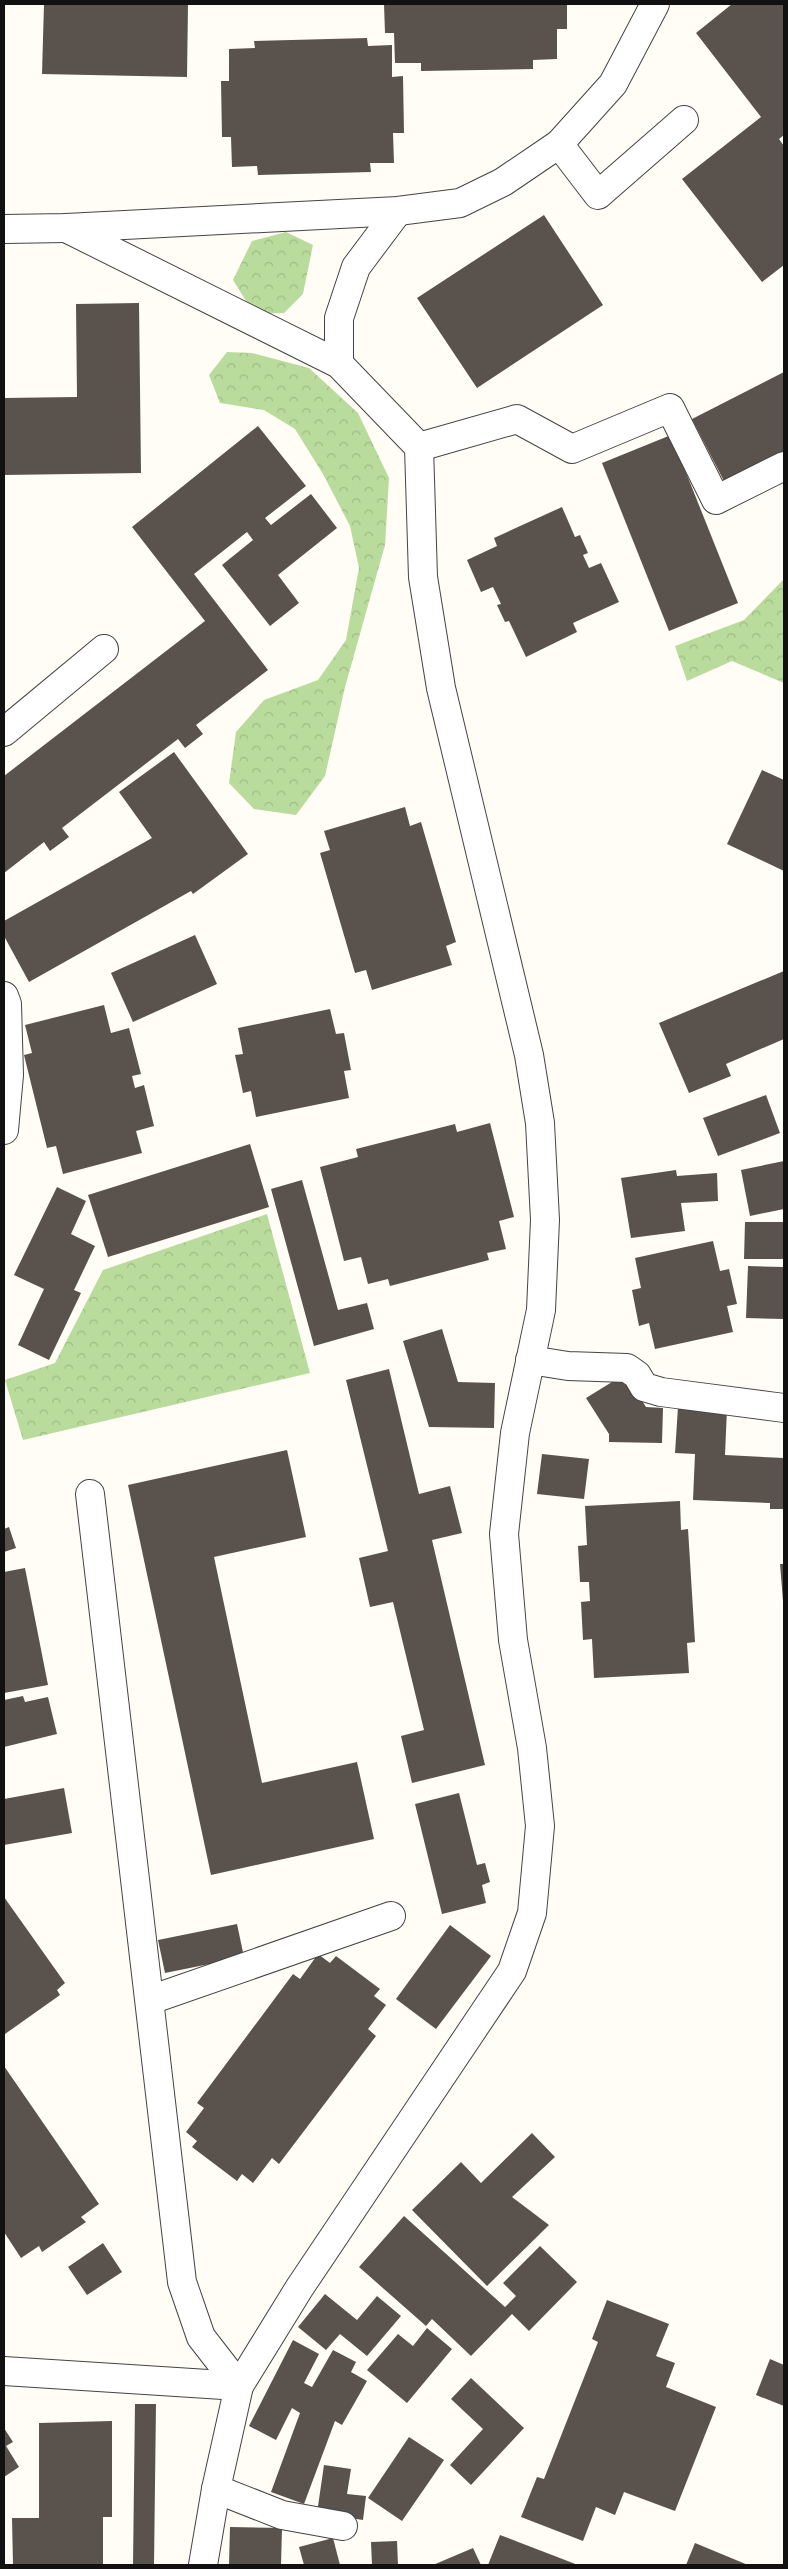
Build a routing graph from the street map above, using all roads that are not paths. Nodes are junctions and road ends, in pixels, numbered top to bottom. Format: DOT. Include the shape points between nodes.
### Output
graph roads {
  1 [pos="655,4"];
  2 [pos="684,120"];
  3 [pos="559,144"];
  4 [pos="398,211"];
  5 [pos="4,228"];
  6 [pos="66,228"];
  7 [pos="339,364"];
  8 [pos="419,448"];
  9 [pos="784,466"];
  10 [pos="104,649"];
  11 [pos="4,732"];
  12 [pos="4,996"];
  13 [pos="4,1130"];
  14 [pos="530,1360"];
  15 [pos="784,1408"];
  16 [pos="90,1494"];
  17 [pos="391,1916"];
  18 [pos="150,2000"];
  19 [pos="4,2371"];
  20 [pos="239,2386"];
  21 [pos="216,2489"];
  22 [pos="343,2526"];
  23 [pos="203,2565"];
  1 -- 3 [label="street" via="613,84"];
  2 -- 3 [label="street" via="598,195"];
  3 -- 4 [label="street" via="503,182 460,203"];
  4 -- 6 [label="street"];
  4 -- 7 [label="street" via="356,266 339,318"];
  5 -- 6 [label="street"];
  6 -- 7 [label="street"];
  7 -- 8 [label="street"];
  8 -- 9 [label="street" via="518,419 572,449 670,408 716,500"];
  8 -- 14 [label="street" via="423,577 441,688 529,1055 540,1123 544,1220 541,1310"];
  10 -- 11 [label="street"];
  12 -- 13 [label="street" via="9,1075"];
  14 -- 15 [label="street" via="568,1366 627,1368 644,1387 661,1392"];
  14 -- 20 [label="street" via="515,1433 504,1534 514,1640 532,1748 540,1826 532,1913 512,1971 300,2286"];
  16 -- 18 [label="street"];
  17 -- 18 [label="street"];
  18 -- 20 [label="street" via="182,2282 201,2337"];
  19 -- 20 [label="street"];
  20 -- 21 [label="street"];
  21 -- 22 [label="street" via="282,2515"];
  21 -- 23 [label="street"];
}
